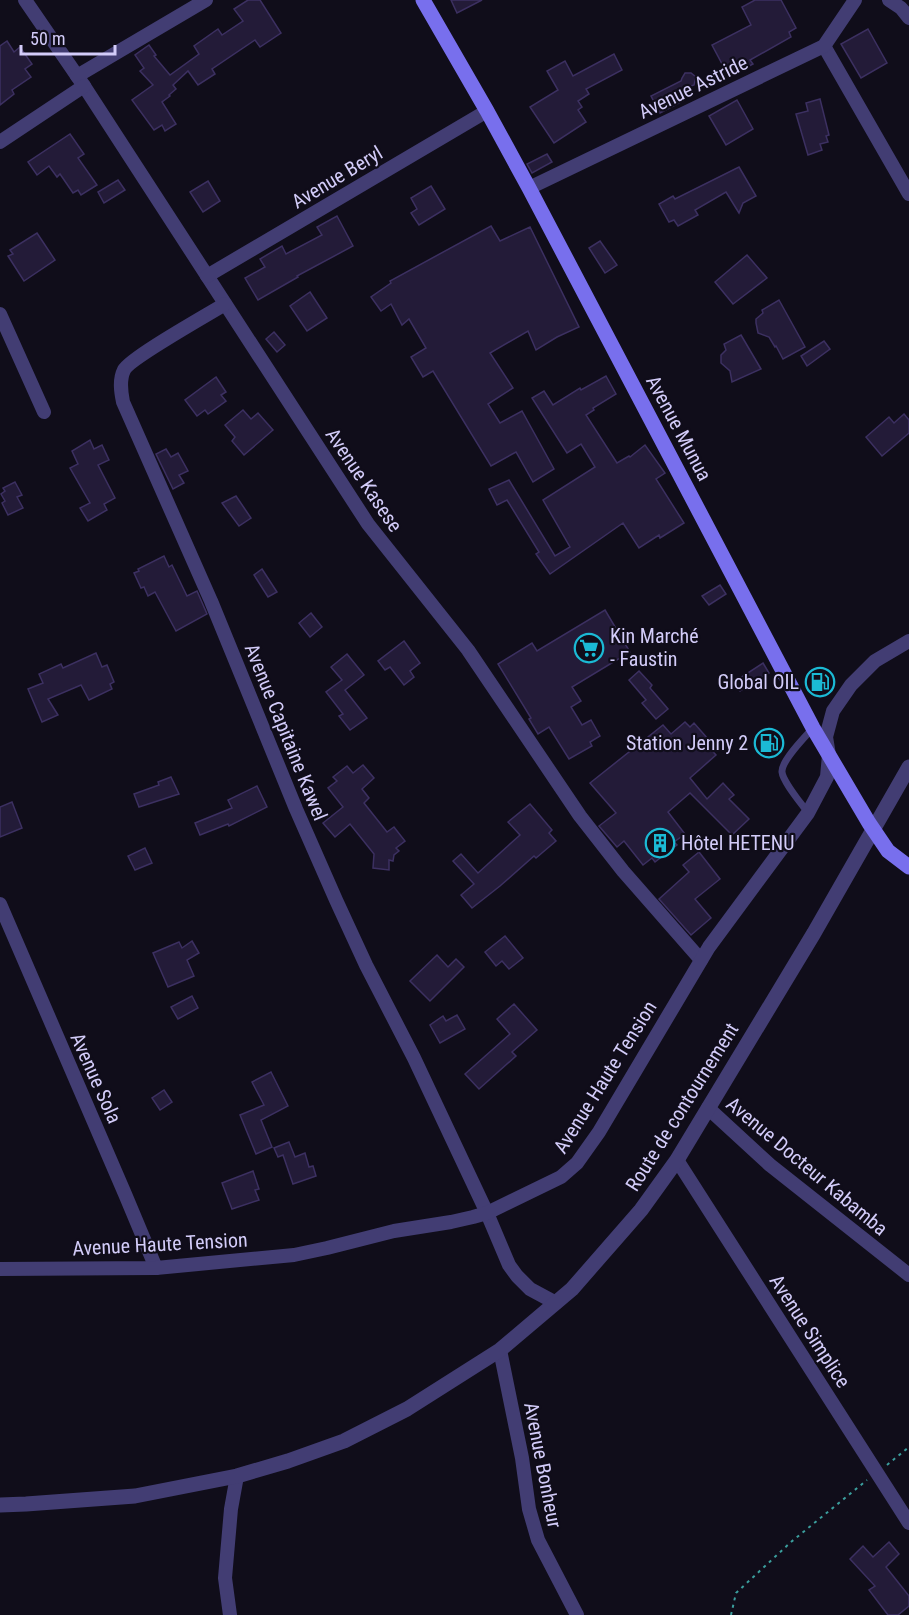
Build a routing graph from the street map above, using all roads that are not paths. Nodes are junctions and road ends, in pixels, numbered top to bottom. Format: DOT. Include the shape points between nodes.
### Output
graph roads {
  1 [pos="25,0"];
  2 [pos="206,0"];
  3 [pos="423,0"];
  4 [pos="855,0"];
  5 [pos="824,46"];
  6 [pos="80,81"];
  7 [pos="487,111"];
  8 [pos="0,142"];
  9 [pos="529,188"];
  10 [pos="909,194"];
  11 [pos="207,276"];
  12 [pos="225,304"];
  13 [pos="0,314"];
  14 [pos="44,412"];
  15 [pos="909,641"];
  16 [pos="813,728"];
  17 [pos="829,755"];
  18 [pos="909,766"];
  19 [pos="808,813"];
  20 [pos="874,829"];
  21 [pos="909,867"];
  22 [pos="0,904"];
  23 [pos="701,960"];
  24 [pos="708,1108"];
  25 [pos="677,1160"];
  26 [pos="487,1213"];
  27 [pos="156,1268"];
  28 [pos="0,1269"];
  29 [pos="909,1275"];
  30 [pos="556,1303"];
  31 [pos="500,1350"];
  32 [pos="237,1476"];
  33 [pos="0,1505"];
  34 [pos="909,1523"];
  35 [pos="230,1615"];
  36 [pos="577,1615"];
  1 -- 6 [label="street, Avenue Kasese"];
  2 -- 6 [label="street"];
  3 -- 7 [label="main road, Avenue Munua"];
  4 -- 5 [label="street"];
  5 -- 9 [label="street, Avenue Astride"];
  5 -- 10 [label="street"];
  6 -- 8 [label="street"];
  6 -- 11 [label="street, Avenue Kasese"];
  7 -- 9 [label="main road, Avenue Munua"];
  7 -- 11 [label="street, Avenue Beryl"];
  9 -- 16 [label="main road, Avenue Munua"];
  11 -- 12 [label="street, Avenue Kasese"];
  12 -- 23 [label="street, Avenue Kasese" via="368,524 468,650 580,816"];
  12 -- 26 [label="street, Avenue Capitaine Kawel" via="124,369 120,387 123,402 336,900"];
  13 -- 14 [label="street"];
  15 -- 17 [label="street, Avenue Haute Tension" via="874,661 851,685 833,711 826,738"];
  16 -- 17 [label="main road, Avenue Munua"];
  16 -- 19 [label="lane" via="782,772"];
  17 -- 19 [label="street, Avenue Haute Tension" via="827,777"];
  17 -- 20 [label="main road, Avenue Munua"];
  18 -- 20 [label="street, Route de contournement"];
  19 -- 23 [label="street, Avenue Haute Tension"];
  20 -- 21 [label="main road, Avenue Munua" via="888,851"];
  20 -- 24 [label="street, Route de contournement"];
  22 -- 27 [label="street, Avenue Sola"];
  23 -- 26 [label="street, Avenue Haute Tension" via="577,1163 561,1177"];
  24 -- 25 [label="street, Route de contournement"];
  24 -- 29 [label="street, Avenue Docteur Kabamba" via="770,1164"];
  25 -- 30 [label="street, Route de contournement" via="610,1248"];
  25 -- 34 [label="street, Avenue Simplice"];
  26 -- 27 [label="street, Avenue Haute Tension" via="294,1255"];
  26 -- 30 [label="street" via="517,1276 530,1289"];
  27 -- 28 [label="street, Avenue Haute Tension"];
  30 -- 31 [label="street, Route de contournement"];
  31 -- 32 [label="street, Route de contournement" via="407,1409 344,1441"];
  31 -- 36 [label="street, Avenue Bonheur" via="538,1540"];
  32 -- 33 [label="street, Route de contournement" via="135,1496"];
  32 -- 35 [label="street" via="225,1578"];
}
